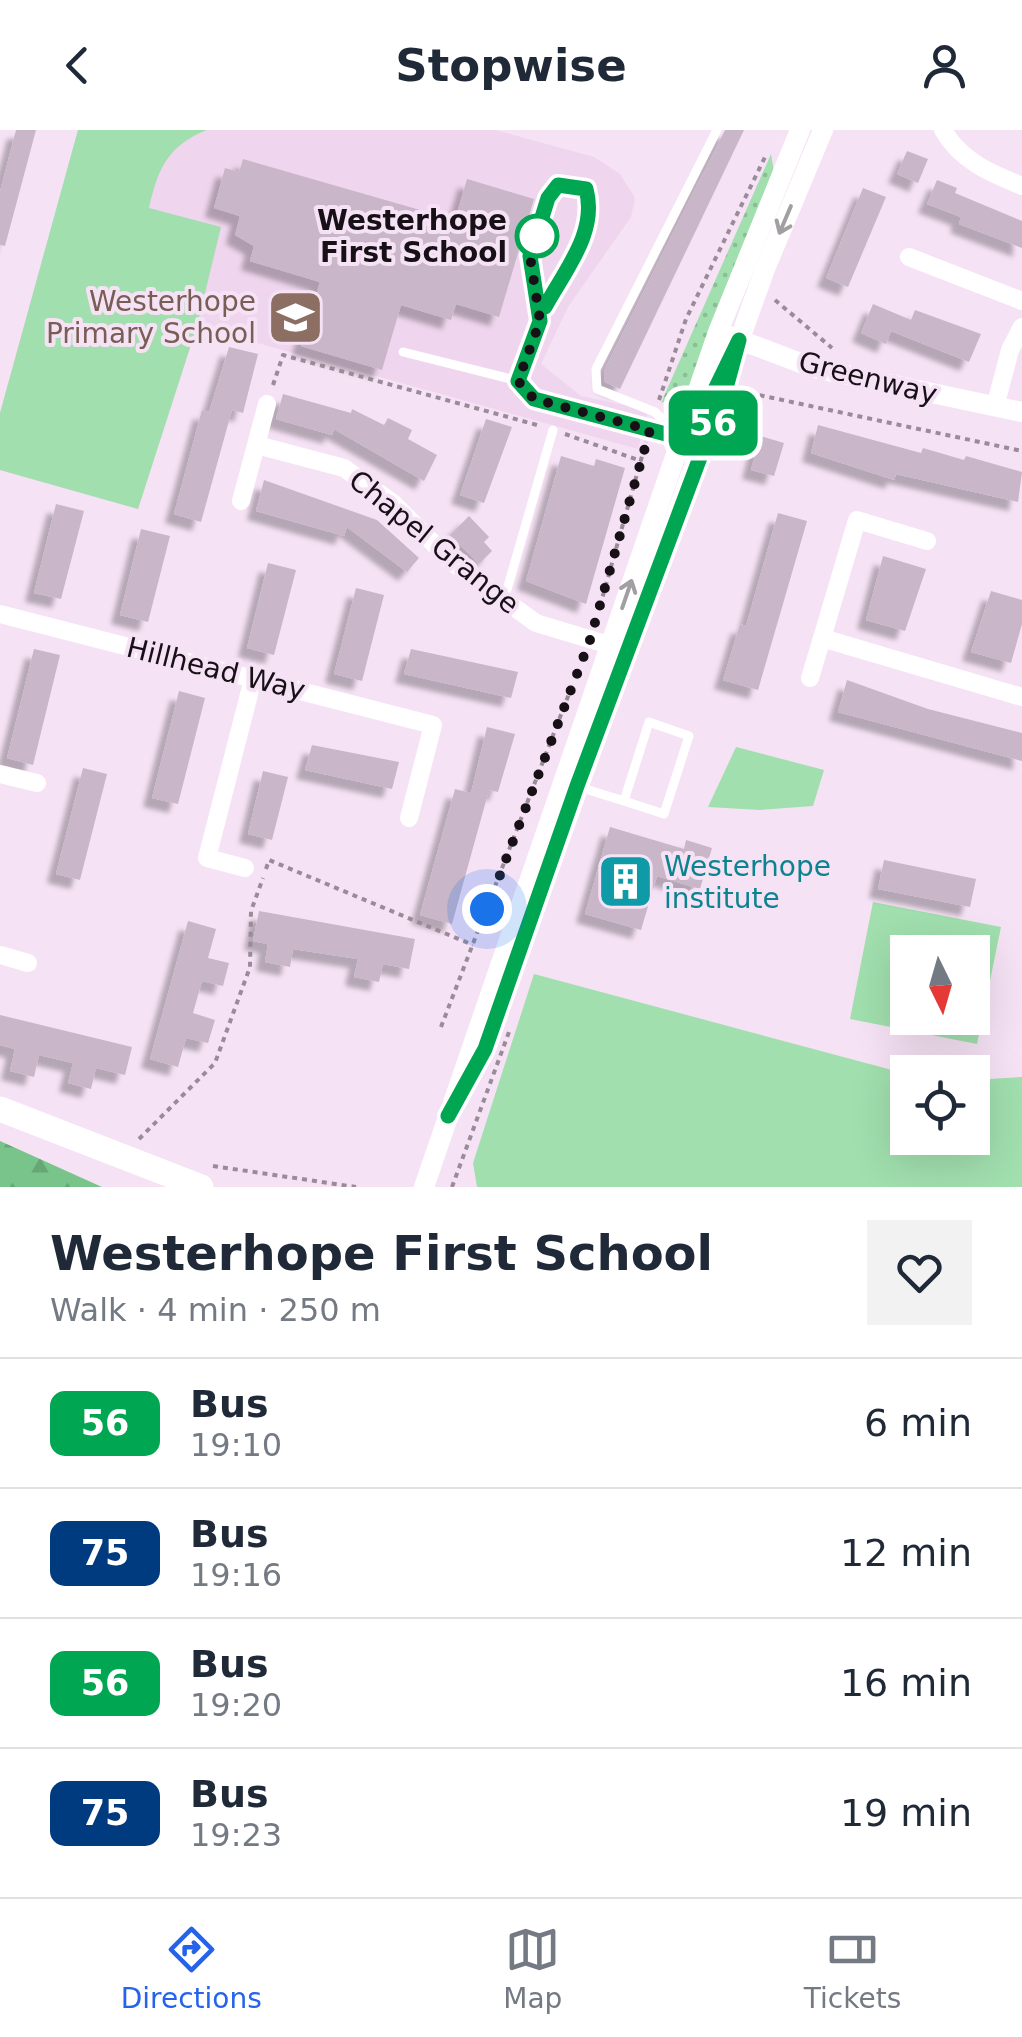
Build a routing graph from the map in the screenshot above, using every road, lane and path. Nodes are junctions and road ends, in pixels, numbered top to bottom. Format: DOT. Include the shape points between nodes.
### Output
graph roads {
  1 [pos="716,130"];
  2 [pos="800,130"];
  3 [pos="823,130"];
  4 [pos="943,130"];
  5 [pos="767,152"];
  6 [pos="1022,186"];
  7 [pos="910,257"];
  8 [pos="765,269"];
  9 [pos="1022,300"];
  10 [pos="540,321"];
  11 [pos="1022,327"];
  12 [pos="718,332"];
  13 [pos="739,340"];
  14 [pos="403,352"];
  15 [pos="843,352"];
  16 [pos="518,381"];
  17 [pos="726,388"];
  18 [pos="267,404"];
  19 [pos="994,407"];
  20 [pos="655,412"];
  21 [pos="1022,412"];
  22 [pos="554,430"];
  23 [pos="650,430"];
  24 [pos="681,438"];
  25 [pos="256,445"];
  26 [pos="1022,451"];
  27 [pos="640,461"];
  28 [pos="241,502"];
  29 [pos="928,541"];
  30 [pos="504,603"];
  31 [pos="0,614"];
  32 [pos="636,634"];
  33 [pos="822,638"];
  34 [pos="600,642"];
  35 [pos="622,670"];
  36 [pos="576,676"];
  37 [pos="810,678"];
  38 [pos="253,679"];
  39 [pos="1022,697"];
  40 [pos="0,774"];
  41 [pos="37,784"];
  42 [pos="577,786"];
  43 [pos="624,801"];
  44 [pos="408,818"];
  45 [pos="245,868"];
  46 [pos="473,945"];
  47 [pos="0,955"];
  48 [pos="28,964"];
  49 [pos="441,1027"];
  50 [pos="0,1109"];
  51 [pos="448,1116"];
  52 [pos="129,1149"];
  53 [pos="201,1187"];
  54 [pos="424,1187"];
  1 -- 20 [label="lane" via="596,370 597,389"];
  2 -- 12 [label="street"];
  3 -- 8 [label="street, one-way"];
  4 -- 6 [label="street" via="981,169"];
  5 -- 20 [label="path" via="686,318"];
  7 -- 9 [label="street"];
  8 -- 13 [label="street"];
  8 -- 15 [label="path" via="779,276 772,296 784,310 824,346"];
  10 -- 10 [label="lane" via="530,256 548,198 558,185 572,184 586,189 588,228"];
  10 -- 16 [label="lane"];
  11 -- 19 [label="street"];
  12 -- 13 [label="street, Greenway"];
  12 -- 24 [label="street"];
  13 -- 17 [label="street"];
  13 -- 19 [label="street, Greenway" via="814,368"];
  13 -- 24 [label="street" via="704,412"];
  14 -- 16 [label="lane"];
  16 -- 23 [label="lane" via="534,399"];
  17 -- 26 [label="path"];
  17 -- 32 [label="street"];
  18 -- 22 [label="path" via="283,355"];
  18 -- 25 [label="street"];
  19 -- 21 [label="street, Greenway"];
  20 -- 24 [label="lane"];
  22 -- 27 [label="path"];
  22 -- 30 [label="lane"];
  23 -- 24 [label="lane"];
  23 -- 27 [label="path"];
  34 -- 24 [label="street, one-way"];
  25 -- 28 [label="street"];
  25 -- 30 [label="street, Chapel Grange" via="344,468"];
  27 -- 34 [label="path"];
  29 -- 33 [label="street" via="857,520"];
  30 -- 34 [label="street, Chapel Grange" via="536,623"];
  31 -- 38 [label="street, Hillhead Way"];
  32 -- 34 [label="street"];
  32 -- 35 [label="street"];
  33 -- 37 [label="street"];
  33 -- 39 [label="street"];
  34 -- 35 [label="street"];
  34 -- 51 [label="street"];
  35 -- 42 [label="street"];
  36 -- 46 [label="path"];
  38 -- 44 [label="street, Hillhead Way" via="433,725"];
  38 -- 45 [label="street" via="207,858"];
  40 -- 41 [label="street"];
  42 -- 43 [label="lane"];
  42 -- 51 [label="street" via="485,1049"];
  43 -- 43 [label="lane" via="664,814 689,736 649,722"];
  46 -- 49 [label="path"];
  46 -- 52 [label="path" via="269,860 251,910 250,967 215,1062"];
  47 -- 48 [label="street"];
  50 -- 53 [label="main road"];
  51 -- 54 [label="street"];
}
